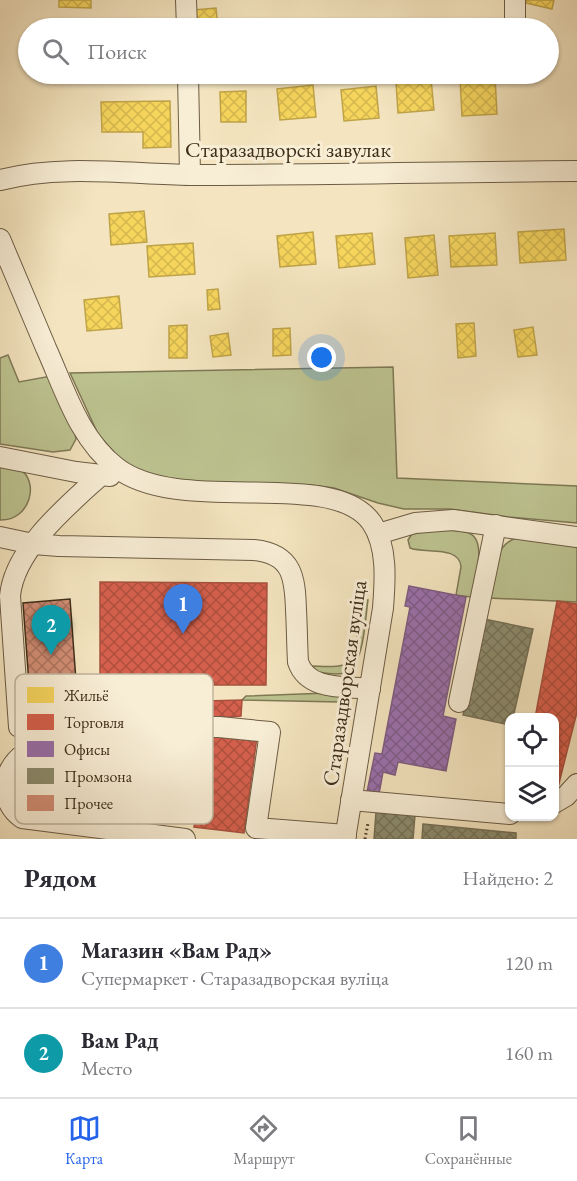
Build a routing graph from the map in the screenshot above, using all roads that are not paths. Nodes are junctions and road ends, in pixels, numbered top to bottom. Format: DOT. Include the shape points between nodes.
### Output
graph roads {
  1 [pos="186,0"];
  2 [pos="515,0"];
  3 [pos="187,18"];
  4 [pos="515,18"];
  5 [pos="188,84"];
  6 [pos="577,171"];
  7 [pos="190,175"];
  8 [pos="0,180"];
  9 [pos="0,239"];
  10 [pos="0,457"];
  11 [pos="100,476"];
  12 [pos="130,477"];
  13 [pos="496,525"];
  14 [pos="378,534"];
  15 [pos="0,537"];
  16 [pos="577,537"];
  17 [pos="33,544"];
  18 [pos="15,674"];
  19 [pos="370,689"];
  20 [pos="459,702"];
  21 [pos="213,727"];
  22 [pos="15,762"];
  23 [pos="577,784"];
  24 [pos="351,800"];
  25 [pos="559,800"];
  26 [pos="15,814"];
  27 [pos="505,814"];
  28 [pos="69,824"];
  29 [pos="254,833"];
  30 [pos="346,837"];
  31 [pos="185,839"];
  1 -- 3 [label="street"];
  2 -- 4 [label="street"];
  5 -- 7 [label="street"];
  6 -- 7 [label="street, Старазадворскі завулак"];
  7 -- 8 [label="street, Старазадворскі завулак" via="60,171"];
  9 -- 12 [label="street, Старазадворская вуліца" via="81,426 102,454"];
  10 -- 11 [label="street"];
  11 -- 12 [label="street"];
  11 -- 17 [label="street"];
  12 -- 14 [label="street, Старазадворская вуліца" via="175,490 336,499 363,513"];
  13 -- 14 [label="street" via="440,520"];
  13 -- 16 [label="street"];
  13 -- 20 [label="street"];
  14 -- 19 [label="street, Старазадворская вуліца" via="385,570 384,594"];
  15 -- 17 [label="street"];
  17 -- 18 [label="street" via="14,575 10,596"];
  17 -- 19 [label="street" via="269,553 288,566 294,579 298,662 303,674 320,684"];
  19 -- 24 [label="street, Старазадворская вуліца"];
  21 -- 29 [label="street" via="270,732"];
  22 -- 26 [label="street" via="2,781 6,805"];
  23 -- 25 [label="street"];
  24 -- 27 [label="street"];
  24 -- 30 [label="street, Старазадворская вуліца"];
  28 -- 31 [label="street"];
  29 -- 30 [label="street"];
}
